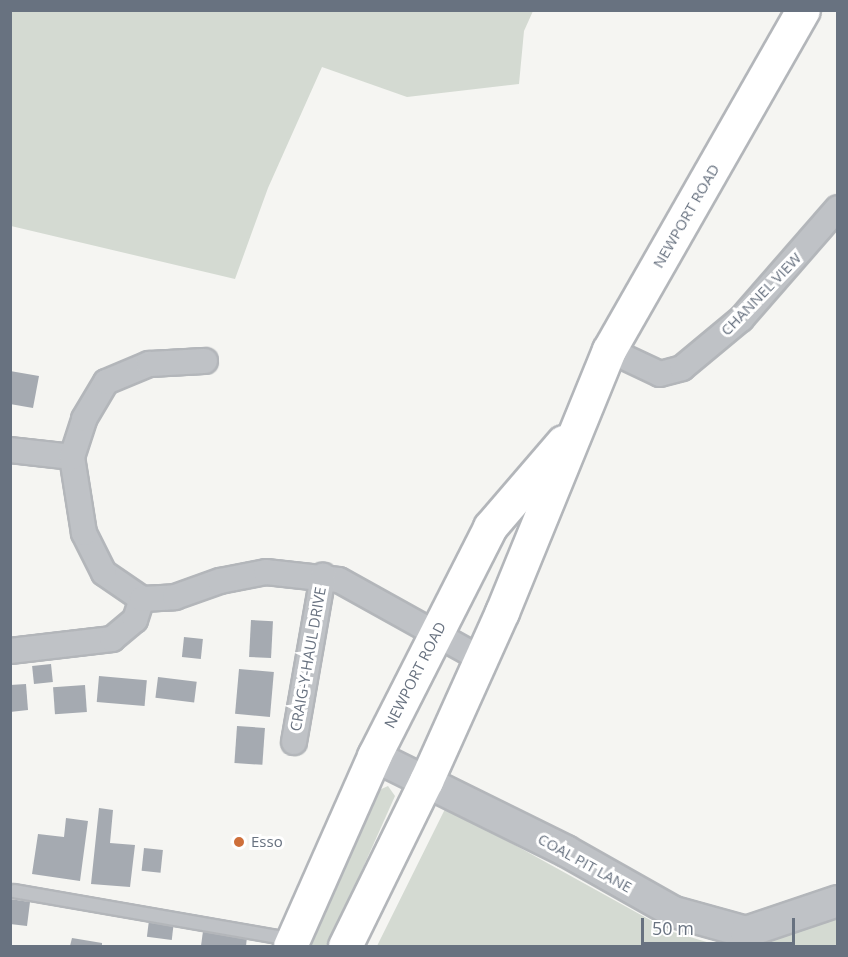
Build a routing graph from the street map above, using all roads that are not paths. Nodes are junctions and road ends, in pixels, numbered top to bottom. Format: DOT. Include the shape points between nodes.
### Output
graph roads {
  1 [pos="803,10"];
  2 [pos="837,207"];
  3 [pos="609,350"];
  4 [pos="205,361"];
  5 [pos="577,425"];
  6 [pos="10,450"];
  7 [pos="72,457"];
  8 [pos="323,576"];
  9 [pos="142,599"];
  10 [pos="436,635"];
  11 [pos="10,651"];
  12 [pos="479,658"];
  13 [pos="294,742"];
  14 [pos="374,756"];
  15 [pos="426,781"];
  16 [pos="14,891"];
  17 [pos="837,901"];
  18 [pos="291,943"];
  19 [pos="345,946"];
  1 -- 3 [label="main road, NEWPORT ROAD"];
  2 -- 3 [label="street, CHANNEL VIEW" via="741,319 682,368 660,374"];
  3 -- 5 [label="main road, NEWPORT ROAD"];
  4 -- 7 [label="street" via="149,364 106,382 84,419"];
  5 -- 10 [label="main road, NEWPORT ROAD" via="490,527"];
  5 -- 12 [label="main road, NEWPORT ROAD" via="540,526"];
  6 -- 7 [label="street"];
  7 -- 9 [label="street" via="84,533 104,573"];
  8 -- 9 [label="street, CRAIG-Y-HAUL DRIVE" via="267,572 220,581 175,597"];
  8 -- 10 [label="street, CRAIG-Y-HAUL DRIVE" via="339,580"];
  8 -- 13 [label="street, CRAIG-Y-HAUL DRIVE"];
  9 -- 11 [label="street" via="135,620 112,639"];
  10 -- 12 [label="street, CRAIG-Y-HAUL DRIVE"];
  10 -- 14 [label="main road, NEWPORT ROAD"];
  12 -- 15 [label="main road, NEWPORT ROAD"];
  14 -- 15 [label="street, COAL PIT LANE"];
  14 -- 18 [label="main road, NEWPORT ROAD"];
  15 -- 17 [label="street, COAL PIT LANE" via="566,851 674,912 746,932"];
  15 -- 19 [label="main road, NEWPORT ROAD"];
  16 -- 18 [label="lane"];
}
